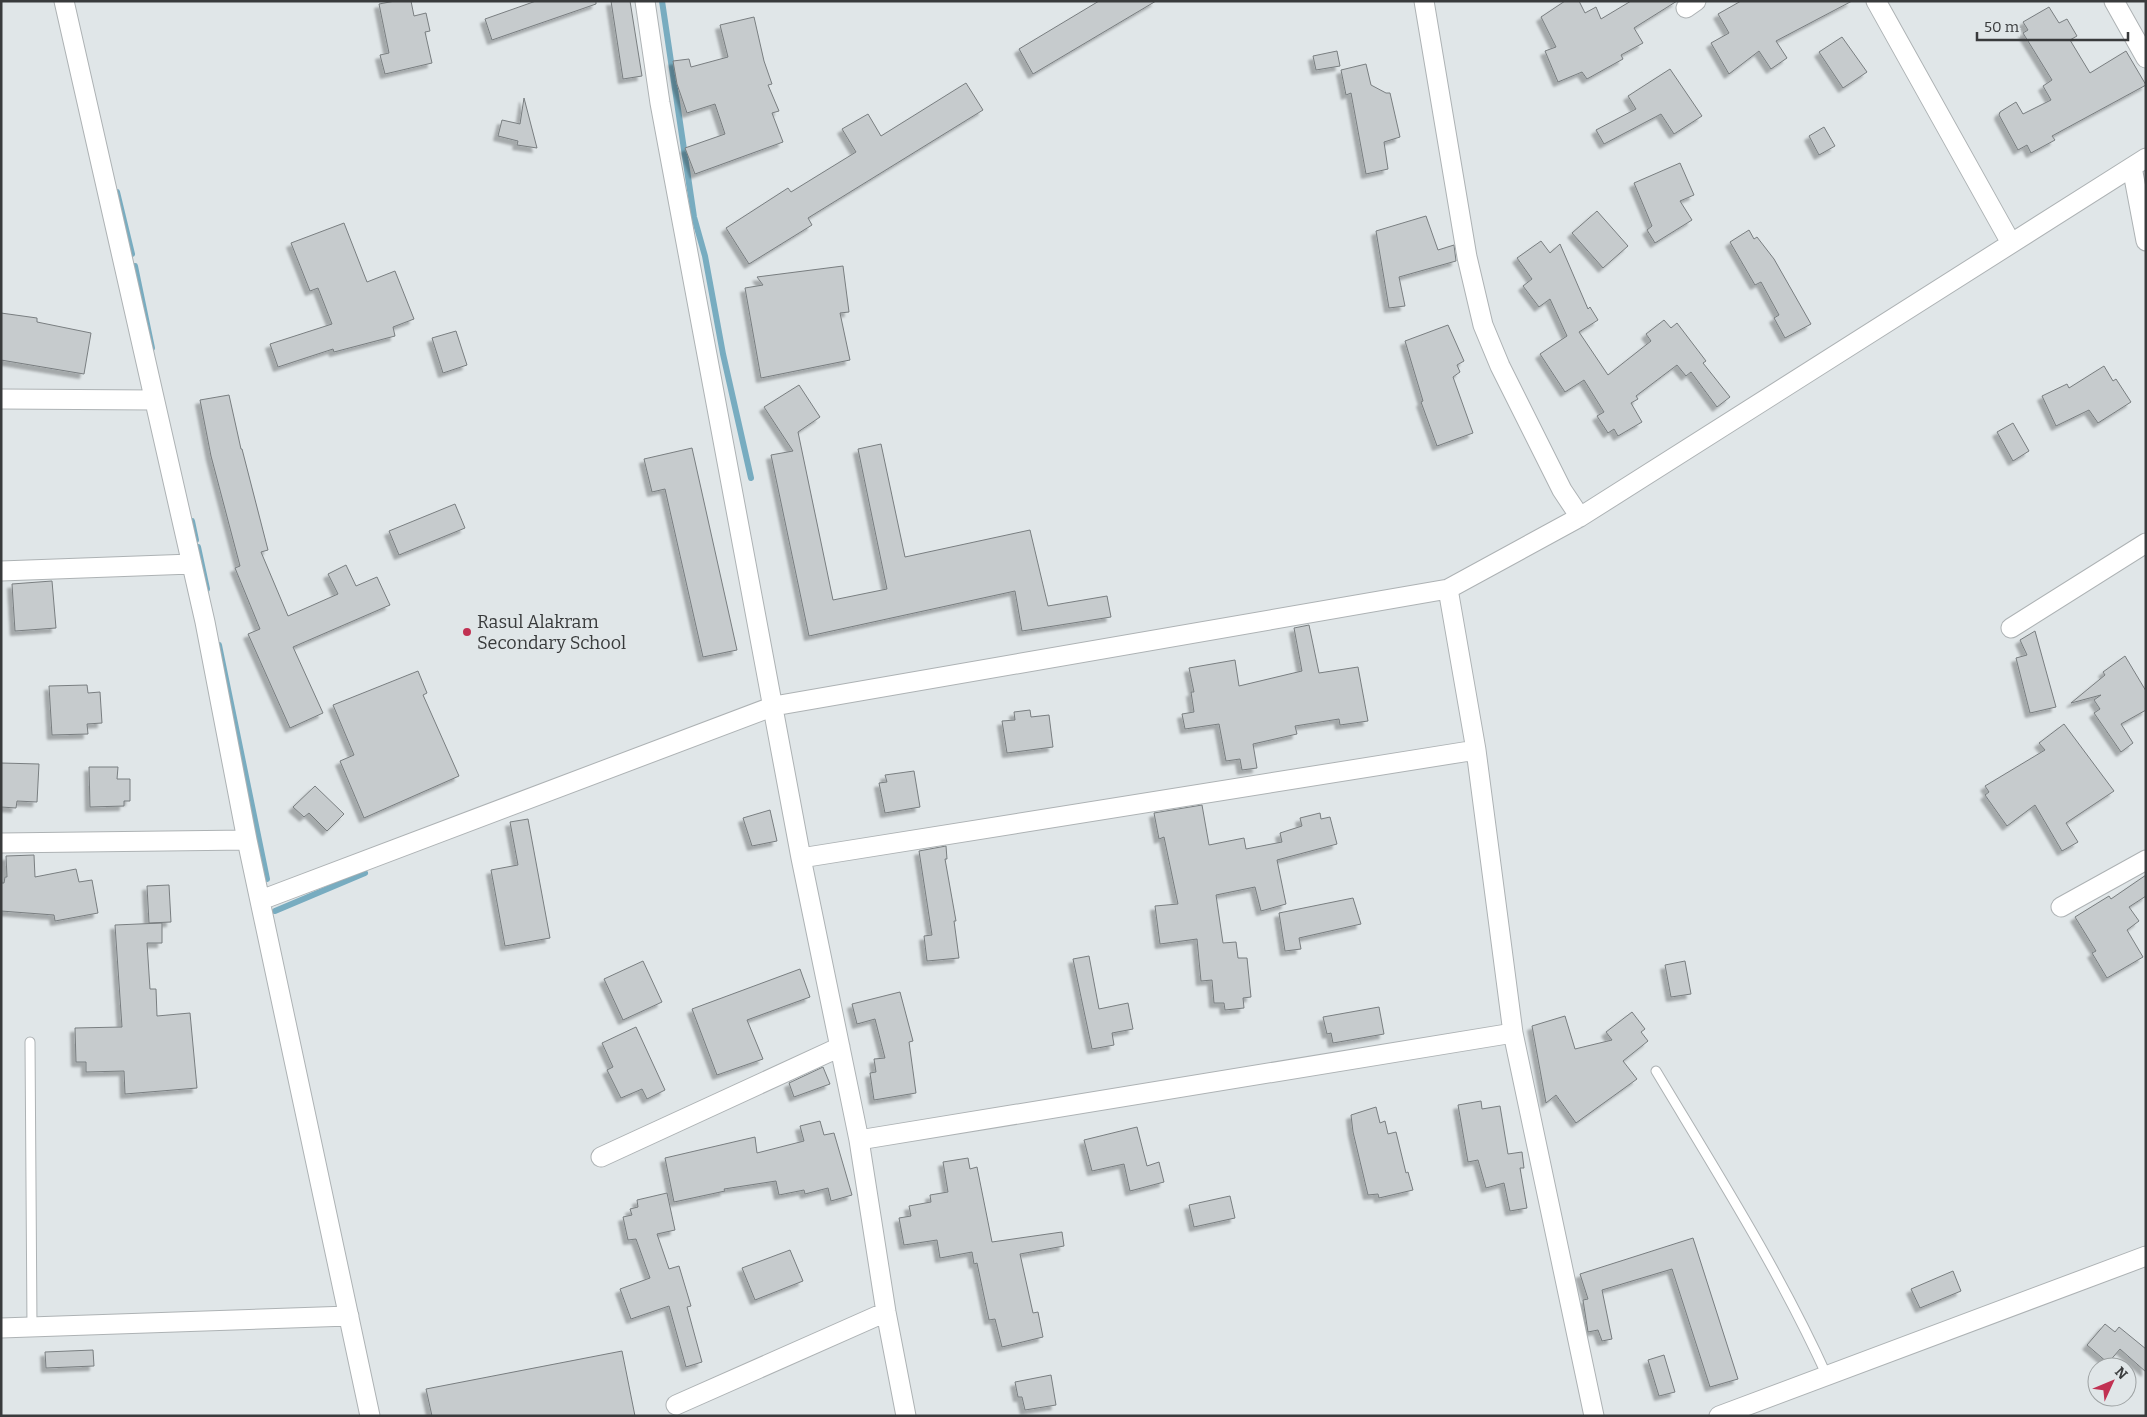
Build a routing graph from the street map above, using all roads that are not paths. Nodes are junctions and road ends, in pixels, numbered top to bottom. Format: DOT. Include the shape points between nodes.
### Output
graph roads {
  1 [pos="64,1"];
  2 [pos="645,1"];
  3 [pos="1424,1"];
  4 [pos="1876,1"];
  5 [pos="2114,1"];
  6 [pos="2146,58"];
  7 [pos="2139,162"];
  8 [pos="2146,241"];
  9 [pos="2011,243"];
  10 [pos="1,398"];
  11 [pos="153,400"];
  12 [pos="1580,517"];
  13 [pos="2146,543"];
  14 [pos="192,564"];
  15 [pos="1,571"];
  16 [pos="1448,589"];
  17 [pos="2011,628"];
  18 [pos="774,706"];
  19 [pos="1476,750"];
  20 [pos="247,840"];
  21 [pos="1,843"];
  22 [pos="801,858"];
  23 [pos="2146,860"];
  24 [pos="261,900"];
  25 [pos="2061,907"];
  26 [pos="1513,1033"];
  27 [pos="30,1042"];
  28 [pos="840,1047"];
  29 [pos="1656,1071"];
  30 [pos="859,1140"];
  31 [pos="601,1156"];
  32 [pos="2146,1256"];
  33 [pos="886,1312"];
  34 [pos="349,1316"];
  35 [pos="32,1326"];
  36 [pos="1,1328"];
  37 [pos="1827,1376"];
  38 [pos="676,1405"];
  39 [pos="370,1416"];
  40 [pos="906,1416"];
  41 [pos="1594,1416"];
  42 [pos="1719,1416"];
  1 -- 11 [label="street"];
  2 -- 18 [label="street" via="660,103"];
  3 -- 12 [label="street" via="1467,257 1482,325 1562,490"];
  4 -- 9 [label="street"];
  5 -- 6 [label="street"];
  7 -- 8 [label="street"];
  7 -- 9 [label="street"];
  9 -- 12 [label="street"];
  10 -- 11 [label="street"];
  11 -- 14 [label="street"];
  12 -- 16 [label="street"];
  13 -- 17 [label="street"];
  14 -- 15 [label="street"];
  14 -- 20 [label="street"];
  16 -- 18 [label="street"];
  16 -- 19 [label="street"];
  18 -- 22 [label="street"];
  18 -- 24 [label="street"];
  19 -- 22 [label="street"];
  19 -- 26 [label="street"];
  20 -- 21 [label="street"];
  20 -- 24 [label="street"];
  22 -- 28 [label="street"];
  23 -- 25 [label="street"];
  24 -- 34 [label="street"];
  26 -- 30 [label="street"];
  26 -- 41 [label="street"];
  27 -- 35 [label="lane"];
  28 -- 30 [label="street"];
  28 -- 31 [label="street"];
  29 -- 37 [label="lane" via="1737,1206"];
  30 -- 33 [label="street"];
  32 -- 37 [label="street"];
  33 -- 38 [label="street"];
  33 -- 40 [label="street"];
  34 -- 35 [label="street"];
  34 -- 39 [label="street"];
  35 -- 36 [label="street"];
  37 -- 42 [label="street"];
}
